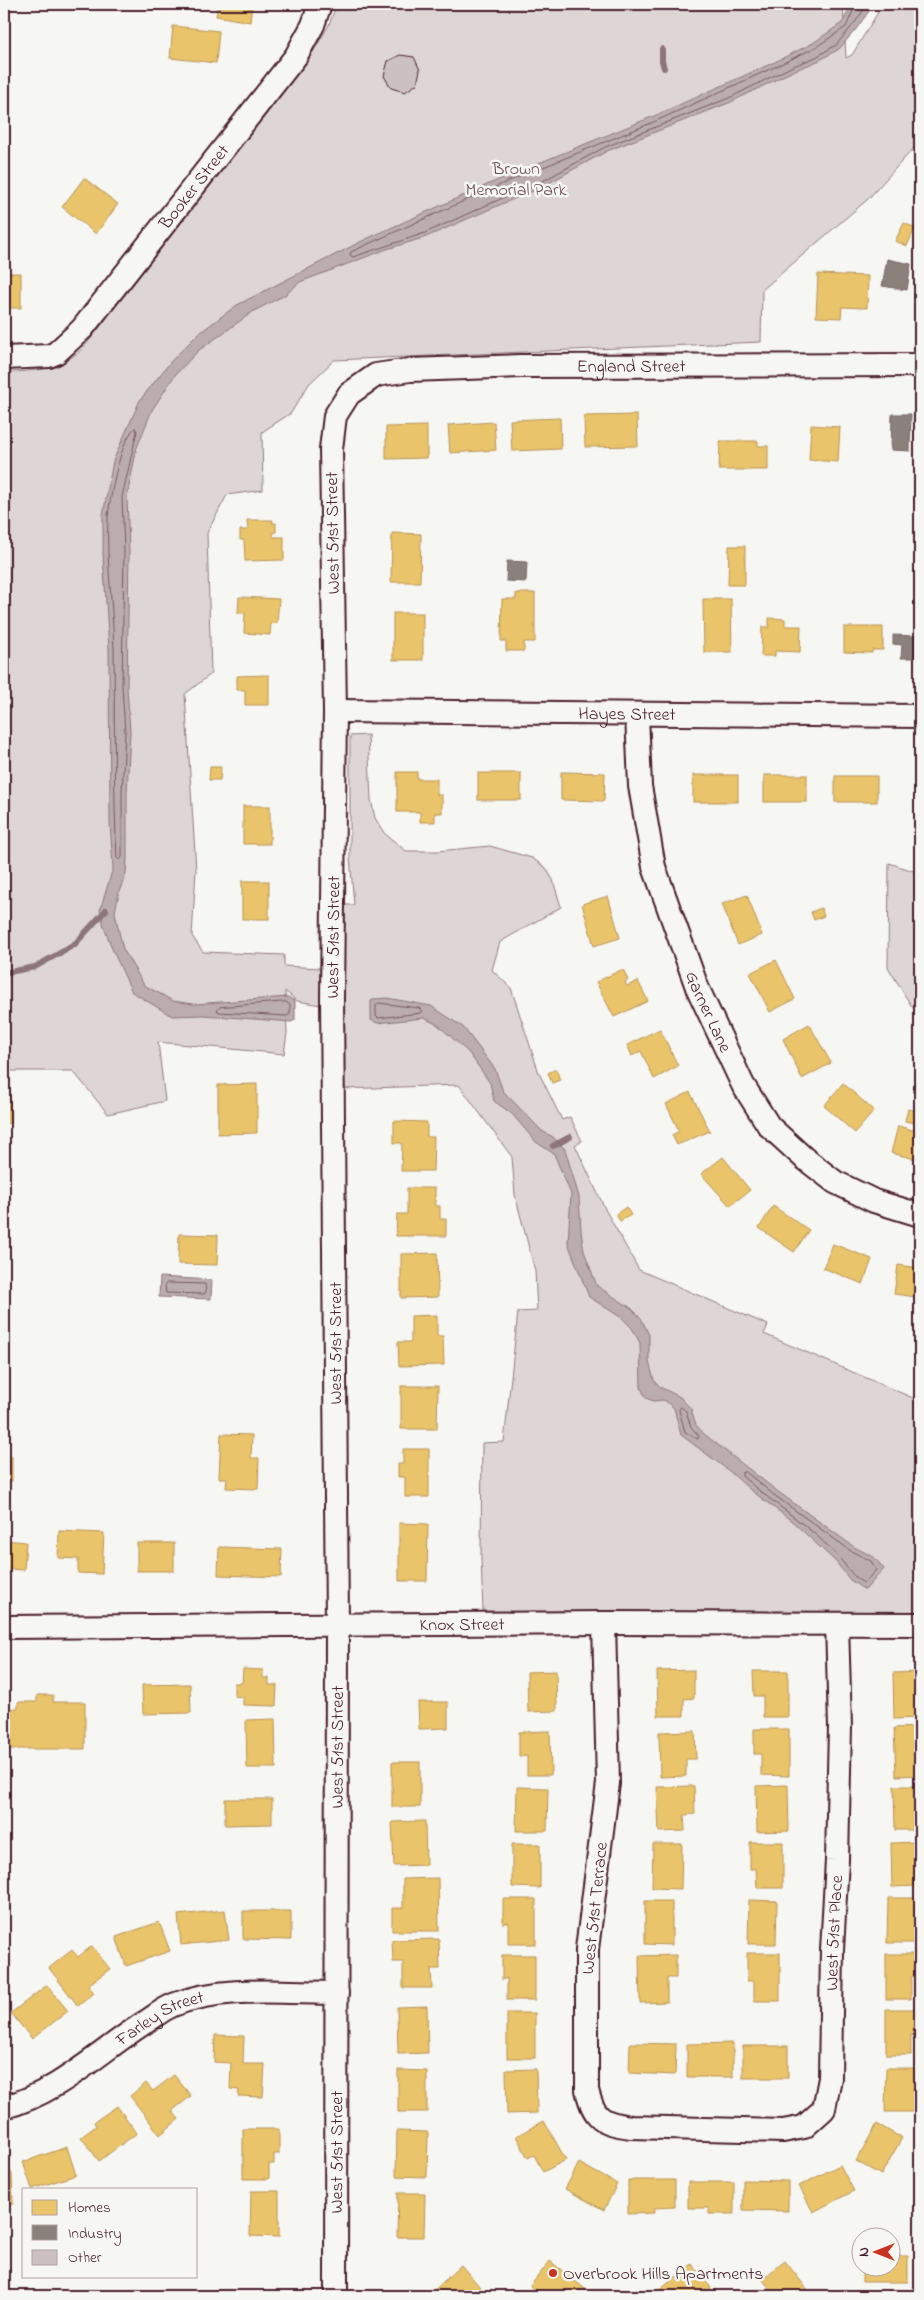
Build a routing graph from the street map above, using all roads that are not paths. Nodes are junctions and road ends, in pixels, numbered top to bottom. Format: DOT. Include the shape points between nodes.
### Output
graph roads {
  1 [pos="320,4"];
  2 [pos="4,358"];
  3 [pos="920,365"];
  4 [pos="349,394"];
  5 [pos="335,711"];
  6 [pos="637,714"];
  7 [pos="920,716"];
  8 [pos="920,1215"];
  9 [pos="604,1623"];
  10 [pos="337,1624"];
  11 [pos="837,1624"];
  12 [pos="920,1624"];
  13 [pos="4,1627"];
  14 [pos="336,1993"];
  15 [pos="4,2107"];
  16 [pos="698,2129"];
  17 [pos="336,2296"];
  1 -- 2 [label="street, Booker Street" via="296,56 82,329 49,356"];
  3 -- 4 [label="street, England Street" via="520,366 410,370 376,375"];
  4 -- 5 [label="street, West 51st Street" via="335,416 331,449"];
  5 -- 6 [label="street, Hayes Street"];
  5 -- 10 [label="street, West 51st Street" via="332,998"];
  6 -- 7 [label="street, Hayes Street"];
  6 -- 8 [label="street, Garner Lane" via="640,786 654,867 697,987 743,1084 769,1126 835,1182 874,1201"];
  9 -- 10 [label="street, Knox Street"];
  9 -- 11 [label="street, Knox Street"];
  9 -- 16 [label="street, West 51st Terrace" via="608,1783 587,1950 587,2090 592,2109 600,2119 614,2125"];
  10 -- 13 [label="street, Knox Street"];
  10 -- 14 [label="street, West 51st Street"];
  11 -- 12 [label="street, Knox Street"];
  11 -- 16 [label="street, West 51st Place" via="840,1726 837,1860 830,2078 824,2109 804,2127 783,2131"];
  14 -- 15 [label="street, Farley Street" via="215,1995 172,2005 63,2080 22,2102"];
  14 -- 17 [label="street, West 51st Street"];
}
